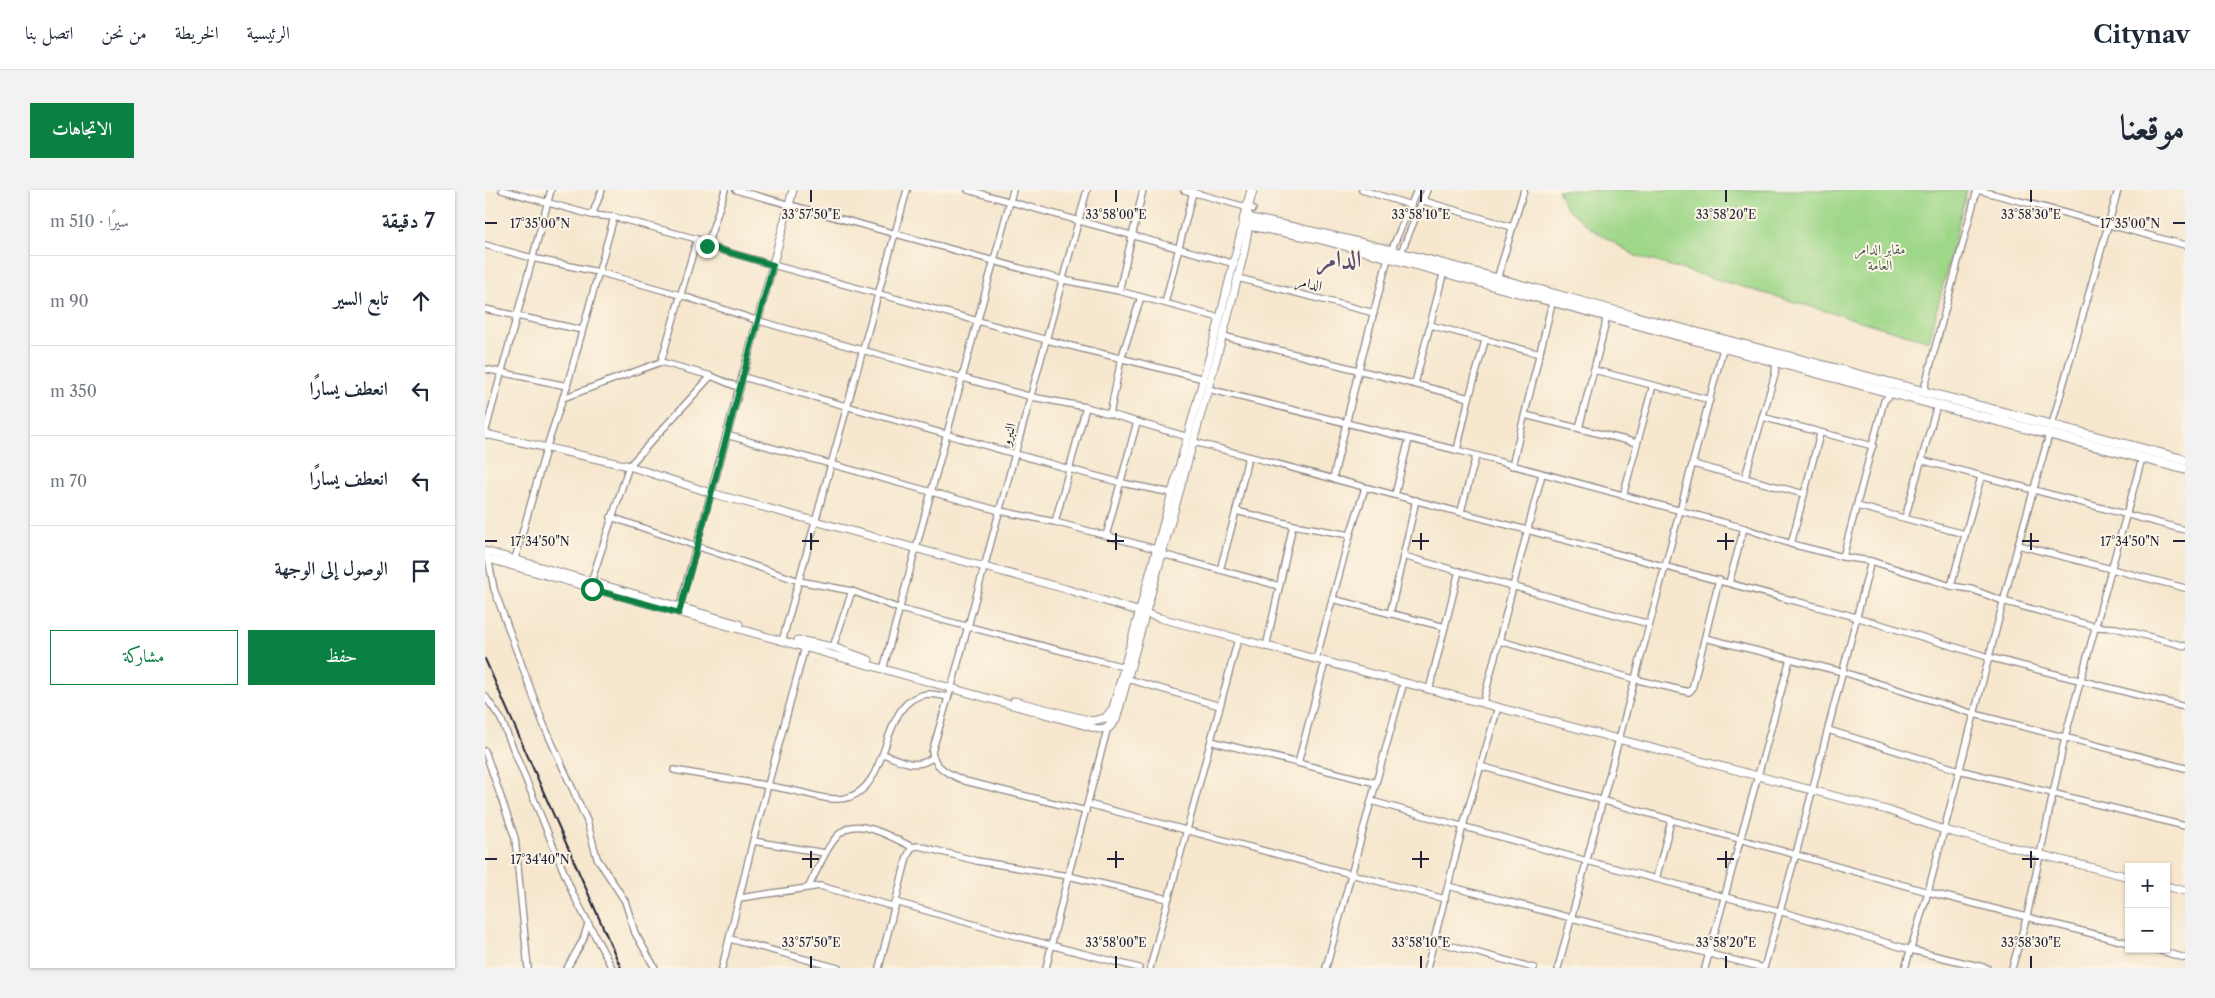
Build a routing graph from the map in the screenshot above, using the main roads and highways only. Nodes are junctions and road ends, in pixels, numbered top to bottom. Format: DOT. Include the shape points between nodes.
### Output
graph roads {
  1 [pos="1252,190"];
  2 [pos="1258,190"];
  3 [pos="1248,216"];
  4 [pos="1399,256"];
  5 [pos="1553,298"];
  6 [pos="1724,344"];
  7 [pos="1895,389"];
  8 [pos="2049,431"];
  9 [pos="2185,460"];
  10 [pos="2185,469"];
  1 -- 3 [label="main road"];
  2 -- 3 [label="main road"];
  3 -- 4 [label="main road" via="1319,238"];
  4 -- 5 [label="main road" via="1497,279"];
  4 -- 5 [label="main road" via="1441,271"];
  5 -- 6 [label="main road"];
  5 -- 6 [label="main road" via="1606,316"];
  6 -- 7 [label="main road"];
  6 -- 7 [label="main road" via="1776,362"];
  7 -- 8 [label="main road" via="1923,393"];
  7 -- 8 [label="main road" via="1937,406"];
  8 -- 9 [label="main road"];
  8 -- 10 [label="main road"];
}
